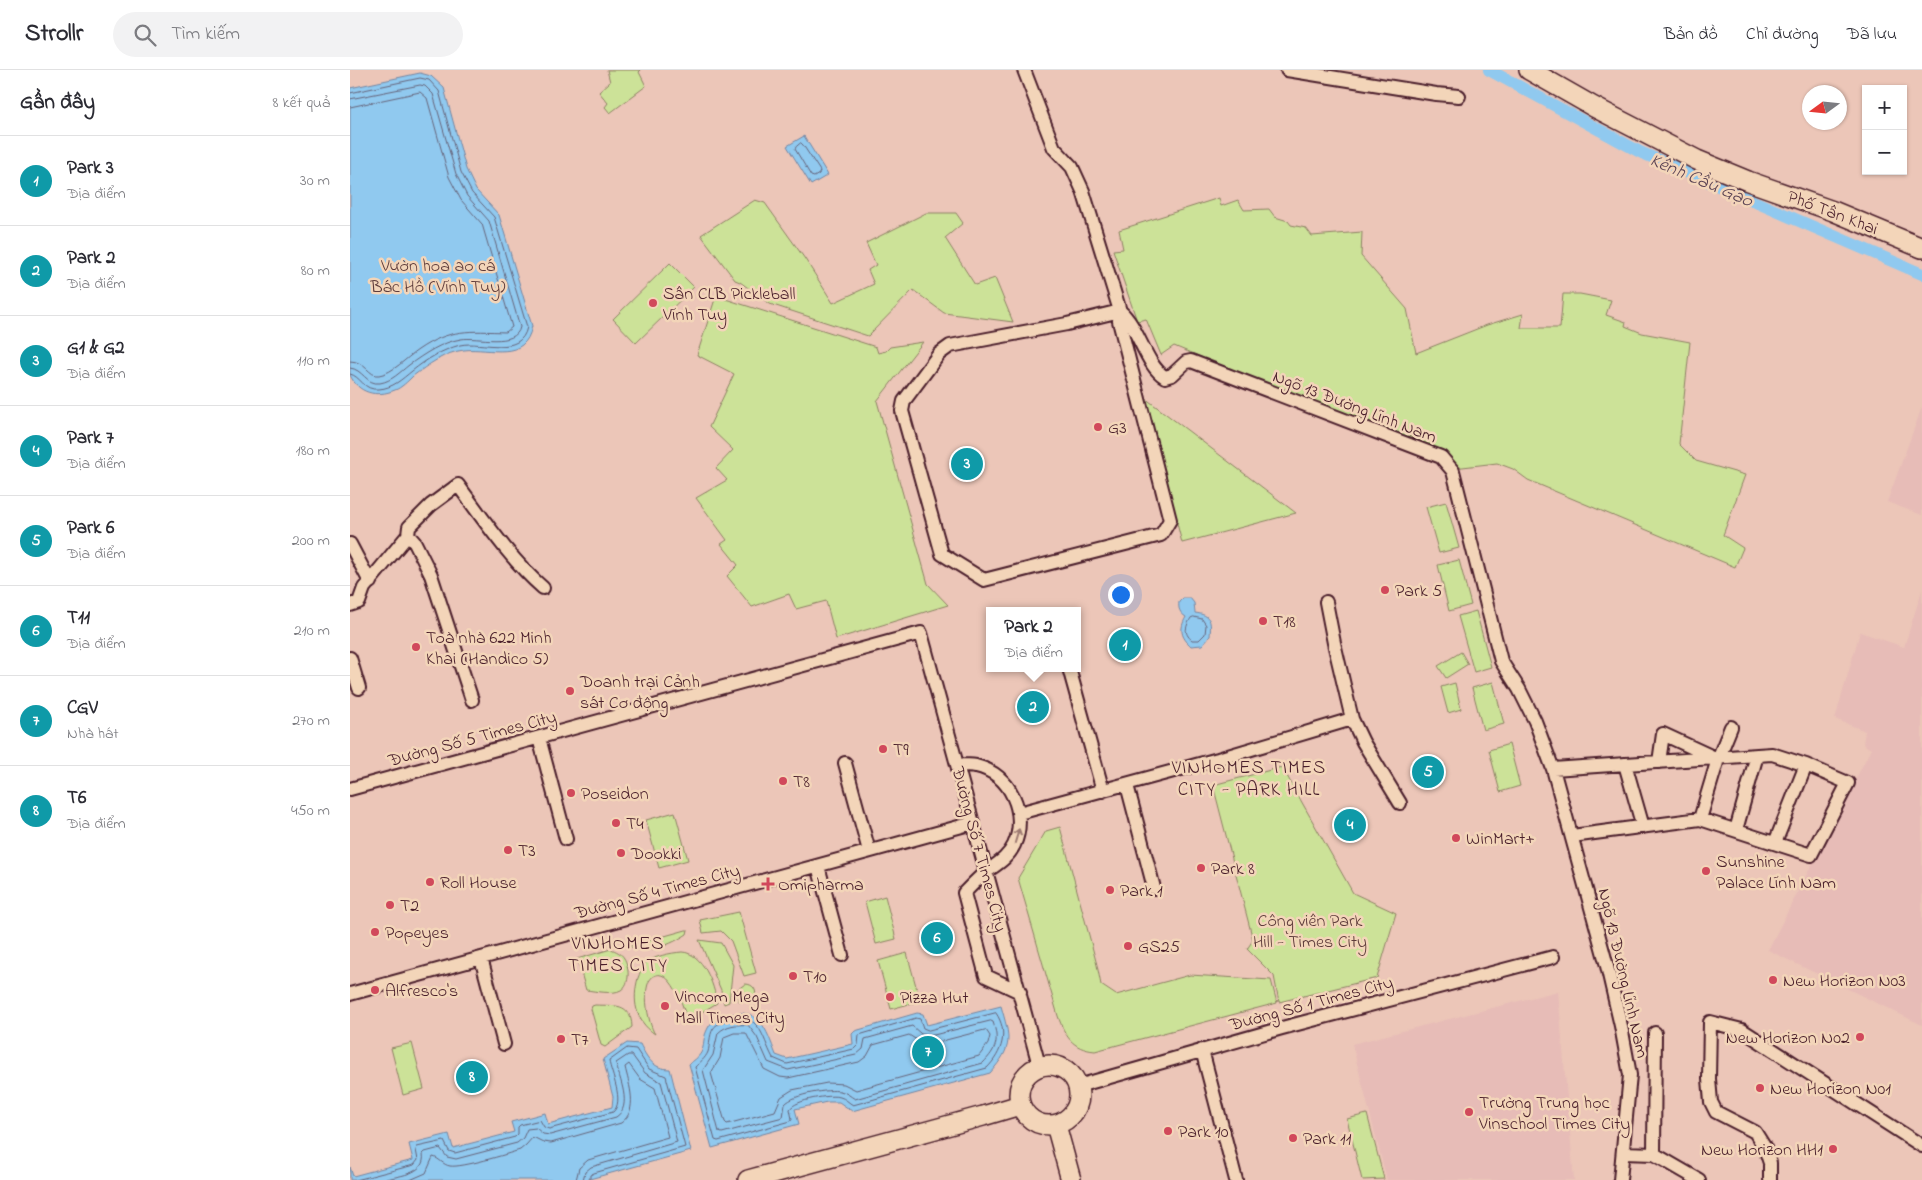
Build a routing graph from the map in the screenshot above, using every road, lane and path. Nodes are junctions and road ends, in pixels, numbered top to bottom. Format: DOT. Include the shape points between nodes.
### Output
graph roads {
  1 [pos="1024,70"];
  2 [pos="1287,70"];
  3 [pos="1529,70"];
  4 [pos="1459,96"];
  5 [pos="1922,248"];
  6 [pos="1120,311"];
  7 [pos="408,535"];
  8 [pos="350,544"];
  9 [pos="370,582"];
  10 [pos="543,588"];
  11 [pos="1326,602"];
  12 [pos="350,605"];
  13 [pos="921,633"];
  14 [pos="350,658"];
  15 [pos="1070,672"];
  16 [pos="359,688"];
  17 [pos="472,700"];
  18 [pos="1352,719"];
  19 [pos="1731,727"];
  20 [pos="538,738"];
  21 [pos="1757,755"];
  22 [pos="1718,758"];
  23 [pos="1659,762"];
  24 [pos="845,763"];
  25 [pos="1625,764"];
  26 [pos="957,765"];
  27 [pos="1806,765"];
  28 [pos="1552,769"];
  29 [pos="1127,785"];
  30 [pos="350,789"];
  31 [pos="1102,791"];
  32 [pos="1400,803"];
  33 [pos="1019,813"];
  34 [pos="1700,820"];
  35 [pos="973,823"];
  36 [pos="1643,827"];
  37 [pos="1736,830"];
  38 [pos="1572,836"];
  39 [pos="566,838"];
  40 [pos="1775,843"];
  41 [pos="869,851"];
  42 [pos="818,866"];
  43 [pos="986,872"];
  44 [pos="1154,888"];
  45 [pos="842,955"];
  46 [pos="1553,956"];
  47 [pos="481,958"];
  48 [pos="1020,992"];
  49 [pos="350,994"];
  50 [pos="1655,1033"];
  51 [pos="504,1044"];
  52 [pos="1202,1050"];
  53 [pos="1039,1065"];
  54 [pos="1078,1086"];
  55 [pos="1020,1105"];
  56 [pos="1056,1125"];
  57 [pos="1922,1146"];
  58 [pos="1623,1153"];
  59 [pos="1654,1154"];
  60 [pos="748,1180"];
  61 [pos="1072,1180"];
  62 [pos="1236,1180"];
  63 [pos="1620,1180"];
  64 [pos="1699,1180"];
  65 [pos="1770,1180"];
  1 -- 6 [label="street" via="1054,148 1072,166 1083,192"];
  2 -- 4 [label="street"];
  3 -- 5 [label="street, Phố Tân Khai" via="1697,160"];
  6 -- 6 [label="street" via="1119,320 1170,520 1161,535 984,580 942,554 902,412 904,401 939,354 950,346"];
  6 -- 28 [label="street, Ngõ 13 Đường Lĩnh Nam" via="1129,318 1150,359 1165,377 1191,361 1441,457 1454,471 1501,661 1535,720"];
  7 -- 9 [label="street"];
  7 -- 10 [label="street" via="409,527 458,484 494,533"];
  7 -- 17 [label="street" via="431,575"];
  8 -- 9 [label="street"];
  9 -- 12 [label="street" via="359,602"];
  11 -- 18 [label="street"];
  13 -- 20 [label="street, Đường Số 5 Times City"];
  13 -- 26 [label="street, Đường Số 7 Times City"];
  14 -- 16 [label="street"];
  15 -- 31 [label="street"];
  18 -- 29 [label="street"];
  18 -- 32 [label="street"];
  19 -- 22 [label="street"];
  20 -- 30 [label="street, Đường Số 5 Times City"];
  20 -- 39 [label="street"];
  21 -- 22 [label="street"];
  21 -- 27 [label="street" via="1772,754"];
  21 -- 37 [label="street"];
  22 -- 23 [label="street"];
  22 -- 23 [label="street" via="1662,734"];
  22 -- 34 [label="street"];
  23 -- 25 [label="street"];
  24 -- 41 [label="street"];
  25 -- 28 [label="street"];
  25 -- 36 [label="street"];
  26 -- 33 [label="street" via="977,766 996,774 1010,790"];
  26 -- 35 [label="street, Đường Số 7 Times City"];
  27 -- 40 [label="street"];
  27 -- 40 [label="street" via="1848,783 1811,855"];
  28 -- 38 [label="street, Ngõ 13 Đường Lĩnh Nam"];
  29 -- 31 [label="street"];
  29 -- 44 [label="street"];
  31 -- 33 [label="street"];
  43 -- 33 [label="street, one-way" via="1002,862 1014,846"];
  34 -- 36 [label="street"];
  34 -- 37 [label="street"];
  35 -- 41 [label="street, Đường Số 4 Times City"];
  35 -- 43 [label="street, Đường Số 7 Times City"];
  36 -- 38 [label="street"];
  37 -- 40 [label="street"];
  38 -- 58 [label="street, Ngõ 13 Đường Lĩnh Nam" via="1607,966 1630,1075"];
  41 -- 42 [label="street, Đường Số 4 Times City"];
  42 -- 45 [label="street"];
  42 -- 47 [label="street, Đường Số 4 Times City"];
  43 -- 48 [label="street, Đường Số 7 Times City"];
  43 -- 48 [label="street" via="964,893 986,976"];
  46 -- 52 [label="street, Đường Số 1 Times City"];
  47 -- 49 [label="street, Đường Số 4 Times City"];
  47 -- 51 [label="street"];
  48 -- 53 [label="street, Đường Số 7 Times City"];
  50 -- 59 [label="street"];
  52 -- 54 [label="street, Đường Số 1 Times City"];
  52 -- 62 [label="street"];
  53 -- 54 [label="street" via="1063,1067"];
  53 -- 55 [label="street" via="1024,1076 1018,1094"];
  54 -- 56 [label="street" via="1075,1110"];
  55 -- 56 [label="street" via="1034,1121"];
  55 -- 60 [label="street"];
  56 -- 61 [label="street"];
  57 -- 65 [label="street" via="1742,1030 1710,1022 1710,1102 1716,1112 1754,1132 1765,1148 1770,1163"];
  58 -- 59 [label="street"];
  58 -- 63 [label="street, Ngõ 13 Đường Lĩnh Nam"];
  59 -- 64 [label="street"];
}
